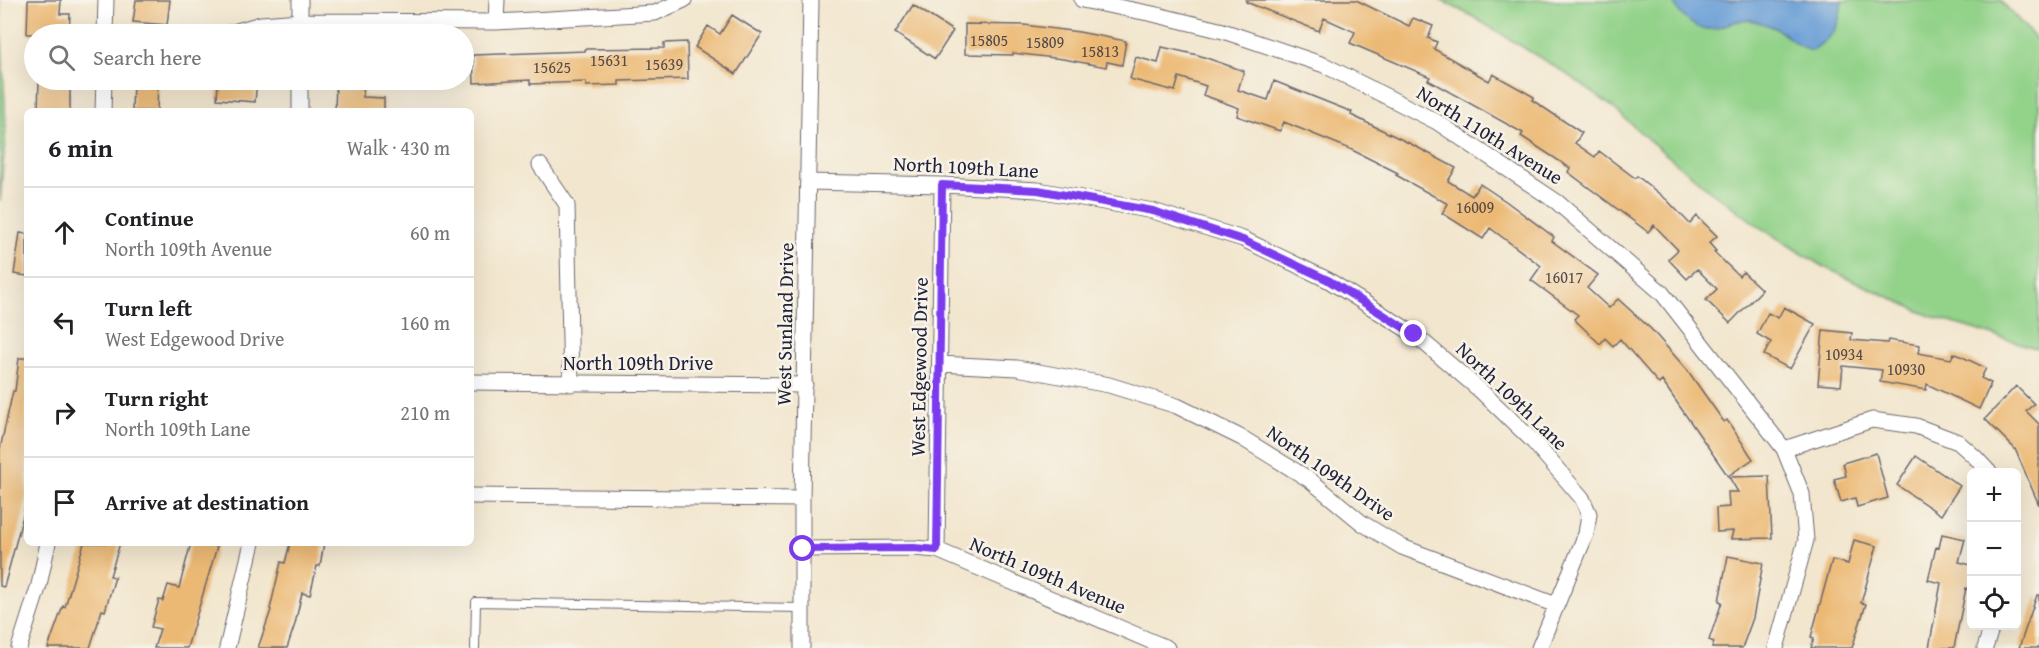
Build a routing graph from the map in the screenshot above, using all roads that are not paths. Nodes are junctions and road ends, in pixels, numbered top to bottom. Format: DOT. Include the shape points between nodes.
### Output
graph roads {
  1 [pos="106,0"];
  2 [pos="300,0"];
  3 [pos="497,0"];
  4 [pos="684,0"];
  5 [pos="811,0"];
  6 [pos="1082,0"];
  7 [pos="496,22"];
  8 [pos="105,24"];
  9 [pos="300,24"];
  10 [pos="431,24"];
  11 [pos="104,90"];
  12 [pos="300,90"];
  13 [pos="103,108"];
  14 [pos="300,108"];
  15 [pos="540,165"];
  16 [pos="808,182"];
  17 [pos="942,185"];
  18 [pos="940,364"];
  19 [pos="474,382"];
  20 [pos="571,384"];
  21 [pos="805,385"];
  22 [pos="1784,448"];
  23 [pos="1985,468"];
  24 [pos="474,496"];
  25 [pos="802,499"];
  26 [pos="47,546"];
  27 [pos="251,546"];
  28 [pos="803,549"];
  29 [pos="937,550"];
  30 [pos="1556,604"];
  31 [pos="802,608"];
  32 [pos="1991,630"];
  33 [pos="19,648"];
  34 [pos="227,648"];
  35 [pos="475,648"];
  36 [pos="802,648"];
  37 [pos="1167,648"];
  38 [pos="1539,648"];
  39 [pos="1776,648"];
  40 [pos="1985,648"];
  1 -- 8 [label="street"];
  2 -- 9 [label="street"];
  3 -- 7 [label="street"];
  4 -- 7 [label="street" via="655,13"];
  5 -- 16 [label="street, West Sunland Drive"];
  6 -- 22 [label="street, North 110th Avenue" via="1222,31 1324,65 1437,122 1557,202 1662,293"];
  7 -- 10 [label="street"];
  11 -- 13 [label="street"];
  12 -- 14 [label="street"];
  15 -- 20 [label="street" via="567,205"];
  16 -- 17 [label="street, North 109th Lane"];
  16 -- 21 [label="street, West Sunland Drive"];
  17 -- 18 [label="street, West Edgewood Drive"];
  17 -- 30 [label="street, North 109th Lane" via="1038,190 1153,211 1243,240 1328,280 1414,334 1532,440 1582,498 1589,514 1586,534"];
  18 -- 29 [label="street, West Edgewood Drive"];
  18 -- 30 [label="street, North 109th Drive" via="1017,368 1109,385 1177,406 1242,438 1310,480 1362,523 1402,547"];
  19 -- 20 [label="street, North 109th Drive"];
  20 -- 21 [label="street, North 109th Drive"];
  21 -- 25 [label="street, West Sunland Drive"];
  22 -- 23 [label="street" via="1872,420 1916,426 1958,442"];
  22 -- 39 [label="street, North 110th Avenue" via="1802,494 1806,540"];
  24 -- 25 [label="street"];
  25 -- 28 [label="street, West Sunland Drive"];
  26 -- 33 [label="street"];
  27 -- 34 [label="street"];
  28 -- 29 [label="street, North 109th Avenue"];
  28 -- 31 [label="street, West Sunland Drive"];
  29 -- 37 [label="street, North 109th Avenue"];
  30 -- 38 [label="street"];
  31 -- 35 [label="lane" via="476,602"];
  31 -- 36 [label="street, West Sunland Drive"];
  32 -- 40 [label="street"];
}
